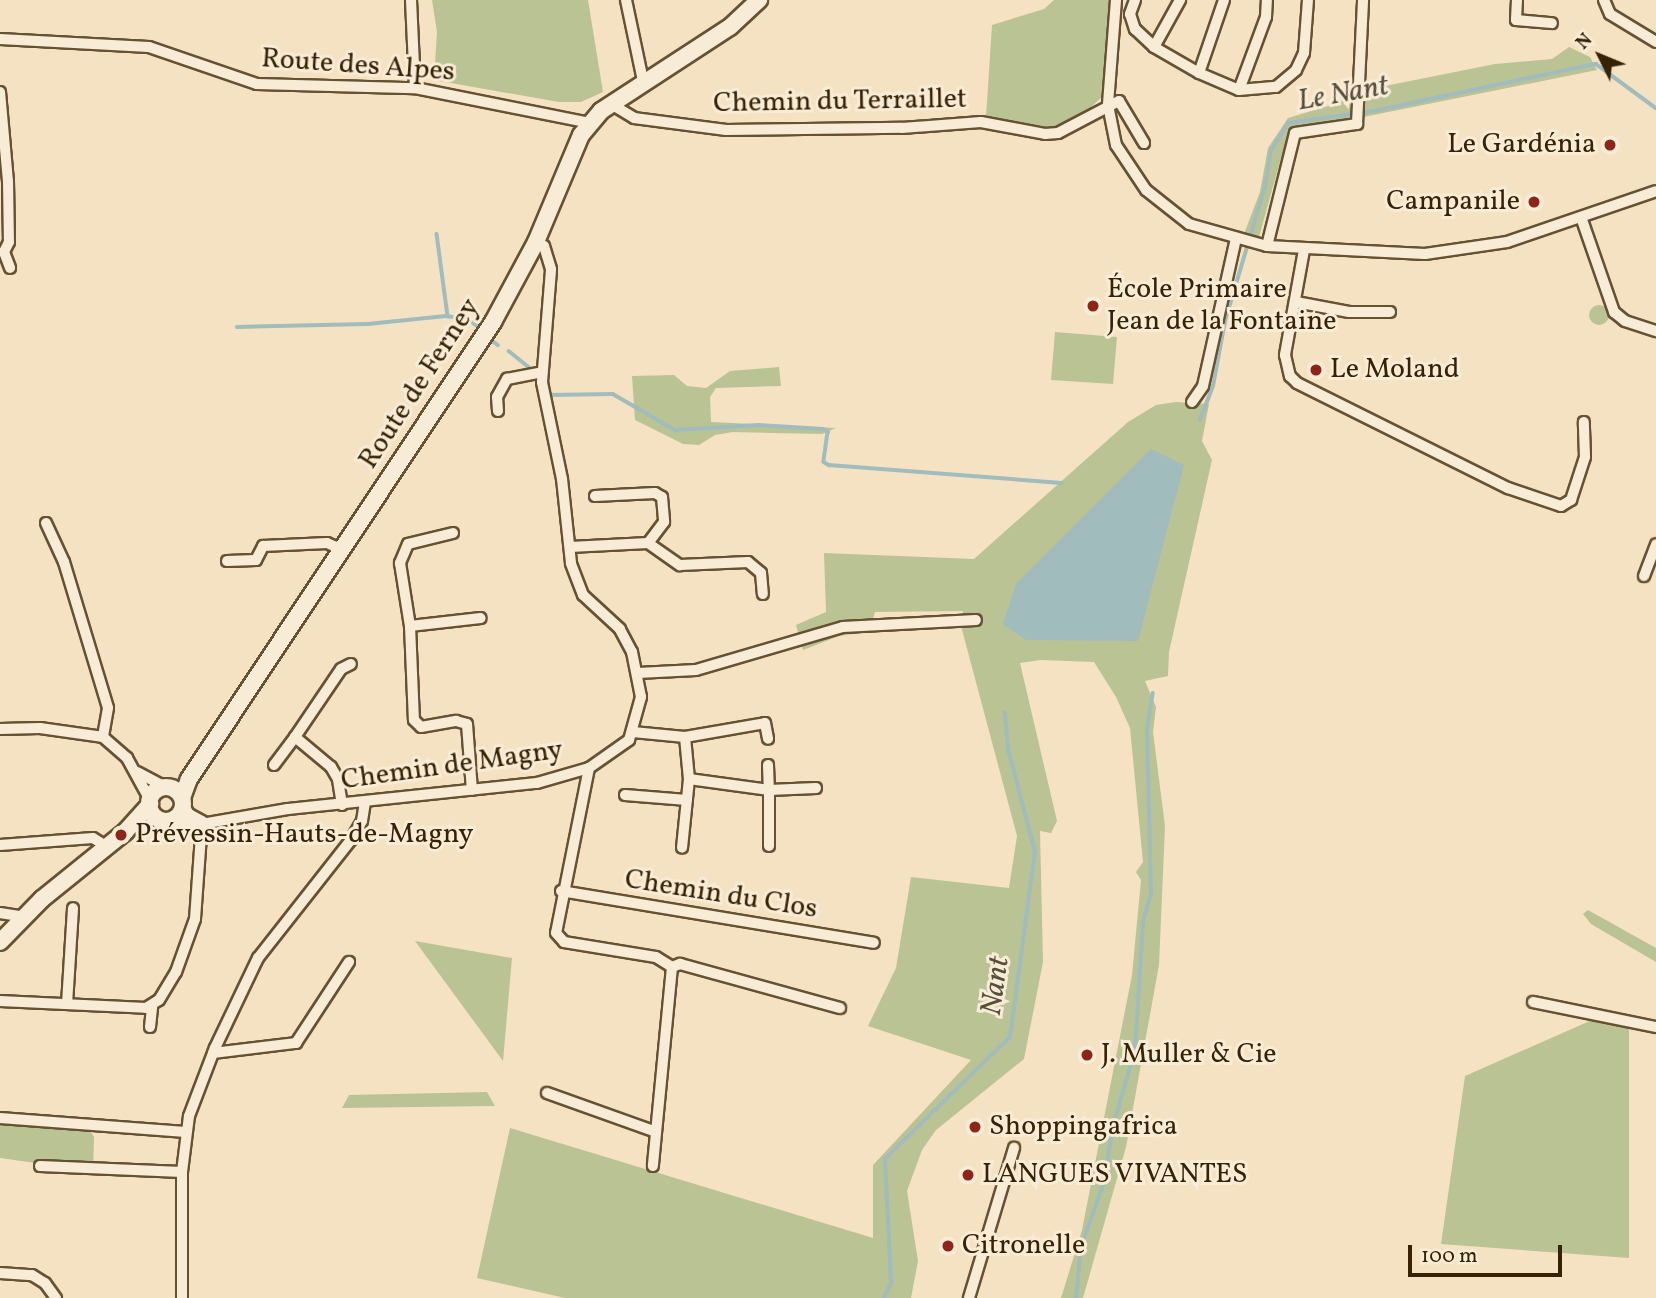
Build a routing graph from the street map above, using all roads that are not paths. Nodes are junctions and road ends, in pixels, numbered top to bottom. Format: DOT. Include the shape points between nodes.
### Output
graph roads {
  1 [pos="411,0"];
  2 [pos="626,0"];
  3 [pos="749,0"];
  4 [pos="759,0"];
  5 [pos="1116,0"];
  6 [pos="1135,0"];
  7 [pos="1180,0"];
  8 [pos="1224,0"];
  9 [pos="1267,0"];
  10 [pos="1308,0"];
  11 [pos="1363,0"];
  12 [pos="1517,0"];
  13 [pos="1604,0"];
  14 [pos="1552,23"];
  15 [pos="1654,36"];
  16 [pos="0,40"];
  17 [pos="707,41"];
  18 [pos="1154,47"];
  19 [pos="1199,73"];
  20 [pos="643,81"];
  21 [pos="415,88"];
  22 [pos="1239,90"];
  23 [pos="0,92"];
  24 [pos="611,104"];
  25 [pos="1108,105"];
  26 [pos="590,123"];
  27 [pos="1144,144"];
  28 [pos="1656,191"];
  29 [pos="1581,217"];
  30 [pos="1239,239"];
  31 [pos="536,242"];
  32 [pos="1261,245"];
  33 [pos="1304,250"];
  34 [pos="2,253"];
  35 [pos="10,268"];
  36 [pos="1296,302"];
  37 [pos="1390,312"];
  38 [pos="1656,331"];
  39 [pos="542,372"];
  40 [pos="1192,402"];
  41 [pos="498,411"];
  42 [pos="1584,422"];
  43 [pos="595,496"];
  44 [pos="46,523"];
  45 [pos="453,533"];
  46 [pos="648,543"];
  47 [pos="1656,544"];
  48 [pos="570,547"];
  49 [pos="343,550"];
  50 [pos="227,561"];
  51 [pos="1644,576"];
  52 [pos="763,594"];
  53 [pos="481,618"];
  54 [pos="976,620"];
  55 [pos="410,626"];
  56 [pos="351,664"];
  57 [pos="638,673"];
  58 [pos="0,729"];
  59 [pos="633,732"];
  60 [pos="103,737"];
  61 [pos="295,737"];
  62 [pos="685,737"];
  63 [pos="768,740"];
  64 [pos="274,765"];
  65 [pos="768,765"];
  66 [pos="589,768"];
  67 [pos="137,772"];
  68 [pos="689,779"];
  69 [pos="817,788"];
  70 [pos="472,790"];
  71 [pos="769,790"];
  72 [pos="176,794"];
  73 [pos="625,795"];
  74 [pos="687,800"];
  75 [pos="150,802"];
  76 [pos="365,802"];
  77 [pos="342,805"];
  78 [pos="166,819"];
  79 [pos="202,821"];
  80 [pos="125,832"];
  81 [pos="0,845"];
  82 [pos="106,846"];
  83 [pos="769,846"];
  84 [pos="682,848"];
  85 [pos="561,891"];
  86 [pos="73,908"];
  87 [pos="0,913"];
  88 [pos="24,917"];
  89 [pos="3,934"];
  90 [pos="874,943"];
  91 [pos="349,962"];
  92 [pos="672,967"];
  93 [pos="0,1001"];
  94 [pos="1533,1002"];
  95 [pos="67,1004"];
  96 [pos="152,1007"];
  97 [pos="840,1008"];
  98 [pos="150,1027"];
  99 [pos="1656,1027"];
  100 [pos="213,1053"];
  101 [pos="547,1093"];
  102 [pos="0,1118"];
  103 [pos="654,1131"];
  104 [pos="185,1132"];
  105 [pos="1014,1148"];
  106 [pos="40,1166"];
  107 [pos="653,1166"];
  108 [pos="182,1172"];
  109 [pos="0,1273"];
  110 [pos="56,1298"];
  111 [pos="183,1298"];
  112 [pos="970,1298"];
  1 -- 21 [label="street"];
  2 -- 20 [label="street"];
  3 -- 17 [label="main road, Route de Ferney"];
  4 -- 17 [label="main road, Route de Ferney"];
  5 -- 25 [label="street"];
  6 -- 18 [label="street" via="1130,14 1135,29"];
  7 -- 18 [label="street"];
  8 -- 19 [label="street"];
  9 -- 22 [label="street" via="1266,17"];
  10 -- 22 [label="street" via="1304,53 1296,70 1276,87"];
  11 -- 32 [label="street" via="1357,121 1295,133"];
  12 -- 14 [label="street" via="1516,20"];
  13 -- 15 [label="street" via="1610,14"];
  16 -- 21 [label="street, Route des Alpes" via="149,47 257,84"];
  17 -- 20 [label="main road, Route de Ferney"];
  18 -- 19 [label="street"];
  19 -- 22 [label="street"];
  20 -- 24 [label="main road, Route de Ferney"];
  21 -- 26 [label="street, Route des Alpes"];
  23 -- 34 [label="street" via="9,242"];
  24 -- 25 [label="street, Chemin du Terraillet" via="634,118 726,130 902,128 981,122 1045,134 1058,133"];
  24 -- 26 [label="main road, Route de Ferney"];
  25 -- 27 [label="street" via="1125,104"];
  25 -- 30 [label="street" via="1116,145 1146,190 1188,224"];
  26 -- 31 [label="main road, Route de Ferney" via="569,156"];
  28 -- 29 [label="street"];
  29 -- 33 [label="street" via="1507,242 1459,250 1400,254"];
  29 -- 38 [label="street" via="1614,312 1625,321"];
  30 -- 32 [label="street"];
  30 -- 40 [label="street" via="1203,386"];
  31 -- 39 [label="street" via="547,253 552,284"];
  31 -- 49 [label="main road, Route de Ferney" via="493,322"];
  32 -- 33 [label="street"];
  33 -- 36 [label="street"];
  34 -- 35 [label="street"];
  36 -- 37 [label="street" via="1349,312"];
  36 -- 42 [label="street" via="1285,355 1290,376 1508,488 1553,504 1571,500 1588,448"];
  39 -- 41 [label="street" via="507,379 497,397"];
  39 -- 48 [label="street"];
  43 -- 46 [label="street" via="655,493 662,497 664,522"];
  44 -- 60 [label="street" via="64,562 108,708"];
  45 -- 55 [label="street" via="418,538 401,552 405,618"];
  46 -- 48 [label="street"];
  46 -- 52 [label="street" via="680,565 748,562 761,573"];
  47 -- 51 [label="street"];
  48 -- 57 [label="street" via="578,586 624,633"];
  49 -- 50 [label="street" via="327,542 263,546 256,560"];
  49 -- 72 [label="main road, Route de Ferney"];
  53 -- 55 [label="street"];
  54 -- 57 [label="street" via="843,627 696,670"];
  55 -- 70 [label="street" via="414,720 421,727 456,721 467,724"];
  56 -- 61 [label="street" via="341,669"];
  57 -- 59 [label="street" via="641,697"];
  58 -- 60 [label="street" via="40,728"];
  59 -- 62 [label="street"];
  59 -- 66 [label="street, Chemin de Magny" via="622,746"];
  60 -- 67 [label="street"];
  61 -- 64 [label="street"];
  61 -- 77 [label="street" via="331,767"];
  62 -- 63 [label="street" via="765,723"];
  62 -- 68 [label="street"];
  65 -- 71 [label="street"];
  66 -- 70 [label="street, Chemin de Magny" via="561,778"];
  66 -- 85 [label="street" via="578,838"];
  67 -- 72 [label="street"];
  67 -- 75 [label="street"];
  68 -- 71 [label="street"];
  68 -- 74 [label="street"];
  69 -- 71 [label="street"];
  70 -- 76 [label="street, Chemin de Magny"];
  71 -- 83 [label="street"];
  72 -- 75 [label="main road"];
  72 -- 78 [label="main road"];
  72 -- 79 [label="street" via="189,814"];
  73 -- 74 [label="street"];
  74 -- 84 [label="street"];
  75 -- 78 [label="main road"];
  75 -- 80 [label="main road"];
  76 -- 77 [label="street, Chemin de Magny"];
  76 -- 100 [label="street" via="362,821 351,840 258,958"];
  77 -- 79 [label="street, Chemin de Magny"];
  78 -- 79 [label="street, Chemin de Magny" via="190,825"];
  78 -- 80 [label="main road"];
  79 -- 96 [label="street" via="195,919 176,972"];
  80 -- 82 [label="main road"];
  81 -- 82 [label="street" via="93,838"];
  82 -- 88 [label="main road"];
  85 -- 90 [label="street, Chemin du Clos"];
  85 -- 92 [label="street" via="557,938 580,946 656,957"];
  86 -- 95 [label="street"];
  87 -- 88 [label="street"];
  88 -- 89 [label="main road"];
  91 -- 100 [label="street" via="296,1044"];
  92 -- 97 [label="street" via="680,964"];
  92 -- 103 [label="street"];
  93 -- 95 [label="street"];
  94 -- 99 [label="street"];
  95 -- 96 [label="street"];
  96 -- 98 [label="street"];
  100 -- 104 [label="street"];
  101 -- 103 [label="street"];
  102 -- 104 [label="street"];
  103 -- 107 [label="street"];
  104 -- 108 [label="street"];
  105 -- 112 [label="street"];
  106 -- 108 [label="street"];
  108 -- 111 [label="street"];
  109 -- 110 [label="street" via="32,1275"];
}
